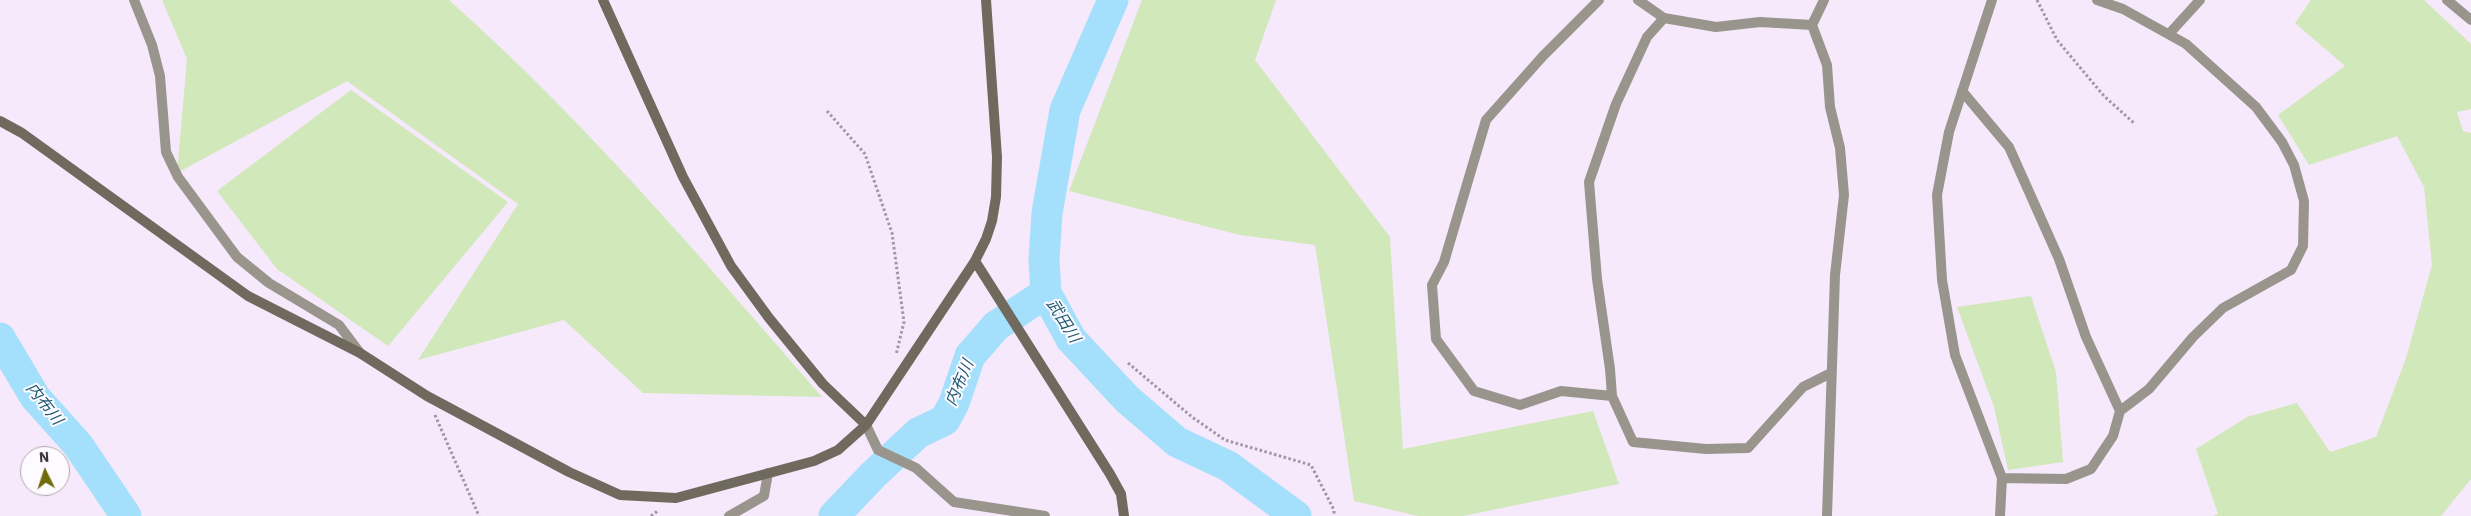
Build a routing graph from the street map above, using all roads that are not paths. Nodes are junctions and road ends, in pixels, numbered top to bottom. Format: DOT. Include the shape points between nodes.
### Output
graph roads {
  1 [pos="134,0"];
  2 [pos="603,0"];
  3 [pos="986,0"];
  4 [pos="1599,0"];
  5 [pos="1638,0"];
  6 [pos="1824,0"];
  7 [pos="1992,0"];
  8 [pos="2097,0"];
  9 [pos="2200,0"];
  10 [pos="2446,0"];
  11 [pos="1664,18"];
  12 [pos="2471,20"];
  13 [pos="1812,25"];
  14 [pos="2169,34"];
  15 [pos="1962,91"];
  16 [pos="0,121"];
  17 [pos="975,261"];
  18 [pos="360,353"];
  19 [pos="1830,373"];
  20 [pos="1612,396"];
  21 [pos="2120,412"];
  22 [pos="866,425"];
  23 [pos="768,473"];
  24 [pos="2002,478"];
  25 [pos="729,516"];
  26 [pos="1045,516"];
  27 [pos="1124,516"];
  28 [pos="1827,516"];
  29 [pos="2000,516"];
  1 -- 18 [label="street" via="160,76 166,152 178,177 237,257 269,283 339,325"];
  2 -- 22 [label="street" via="683,177 731,266 768,318 823,384"];
  3 -- 17 [label="street" via="997,157 996,197 992,221"];
  4 -- 20 [label="street" via="1486,120 1444,262 1432,285 1436,339 1474,391 1520,405 1561,391"];
  5 -- 11 [label="street"];
  6 -- 13 [label="street"];
  7 -- 15 [label="street"];
  8 -- 14 [label="street" via="2123,9"];
  9 -- 14 [label="street"];
  10 -- 12 [label="street"];
  11 -- 13 [label="street" via="1716,27 1760,22"];
  11 -- 20 [label="street" via="1647,37 1616,104 1589,182"];
  13 -- 19 [label="street" via="1827,65 1844,195 1835,274"];
  14 -- 21 [label="street" via="2186,44 2256,107 2282,142 2300,184 2305,229 2303,246 2291,270 2223,308 2193,337 2149,389"];
  15 -- 21 [label="street" via="2009,147"];
  15 -- 24 [label="street" via="1949,132 1937,195 1942,280 1955,355"];
  16 -- 18 [label="street" via="22,133 248,296"];
  17 -- 22 [label="street"];
  17 -- 27 [label="street" via="1110,474 1121,494"];
  18 -- 23 [label="street" via="427,396 569,472 620,495 676,498"];
  19 -- 20 [label="street" via="1803,387 1748,448 1706,449 1632,442"];
  19 -- 28 [label="street"];
  21 -- 24 [label="street" via="2113,436 2091,469 2066,479"];
  22 -- 23 [label="street" via="838,450 814,461"];
  22 -- 26 [label="street" via="878,450 916,468 954,502"];
  23 -- 25 [label="street" via="764,496"];
  24 -- 29 [label="street"];
}
